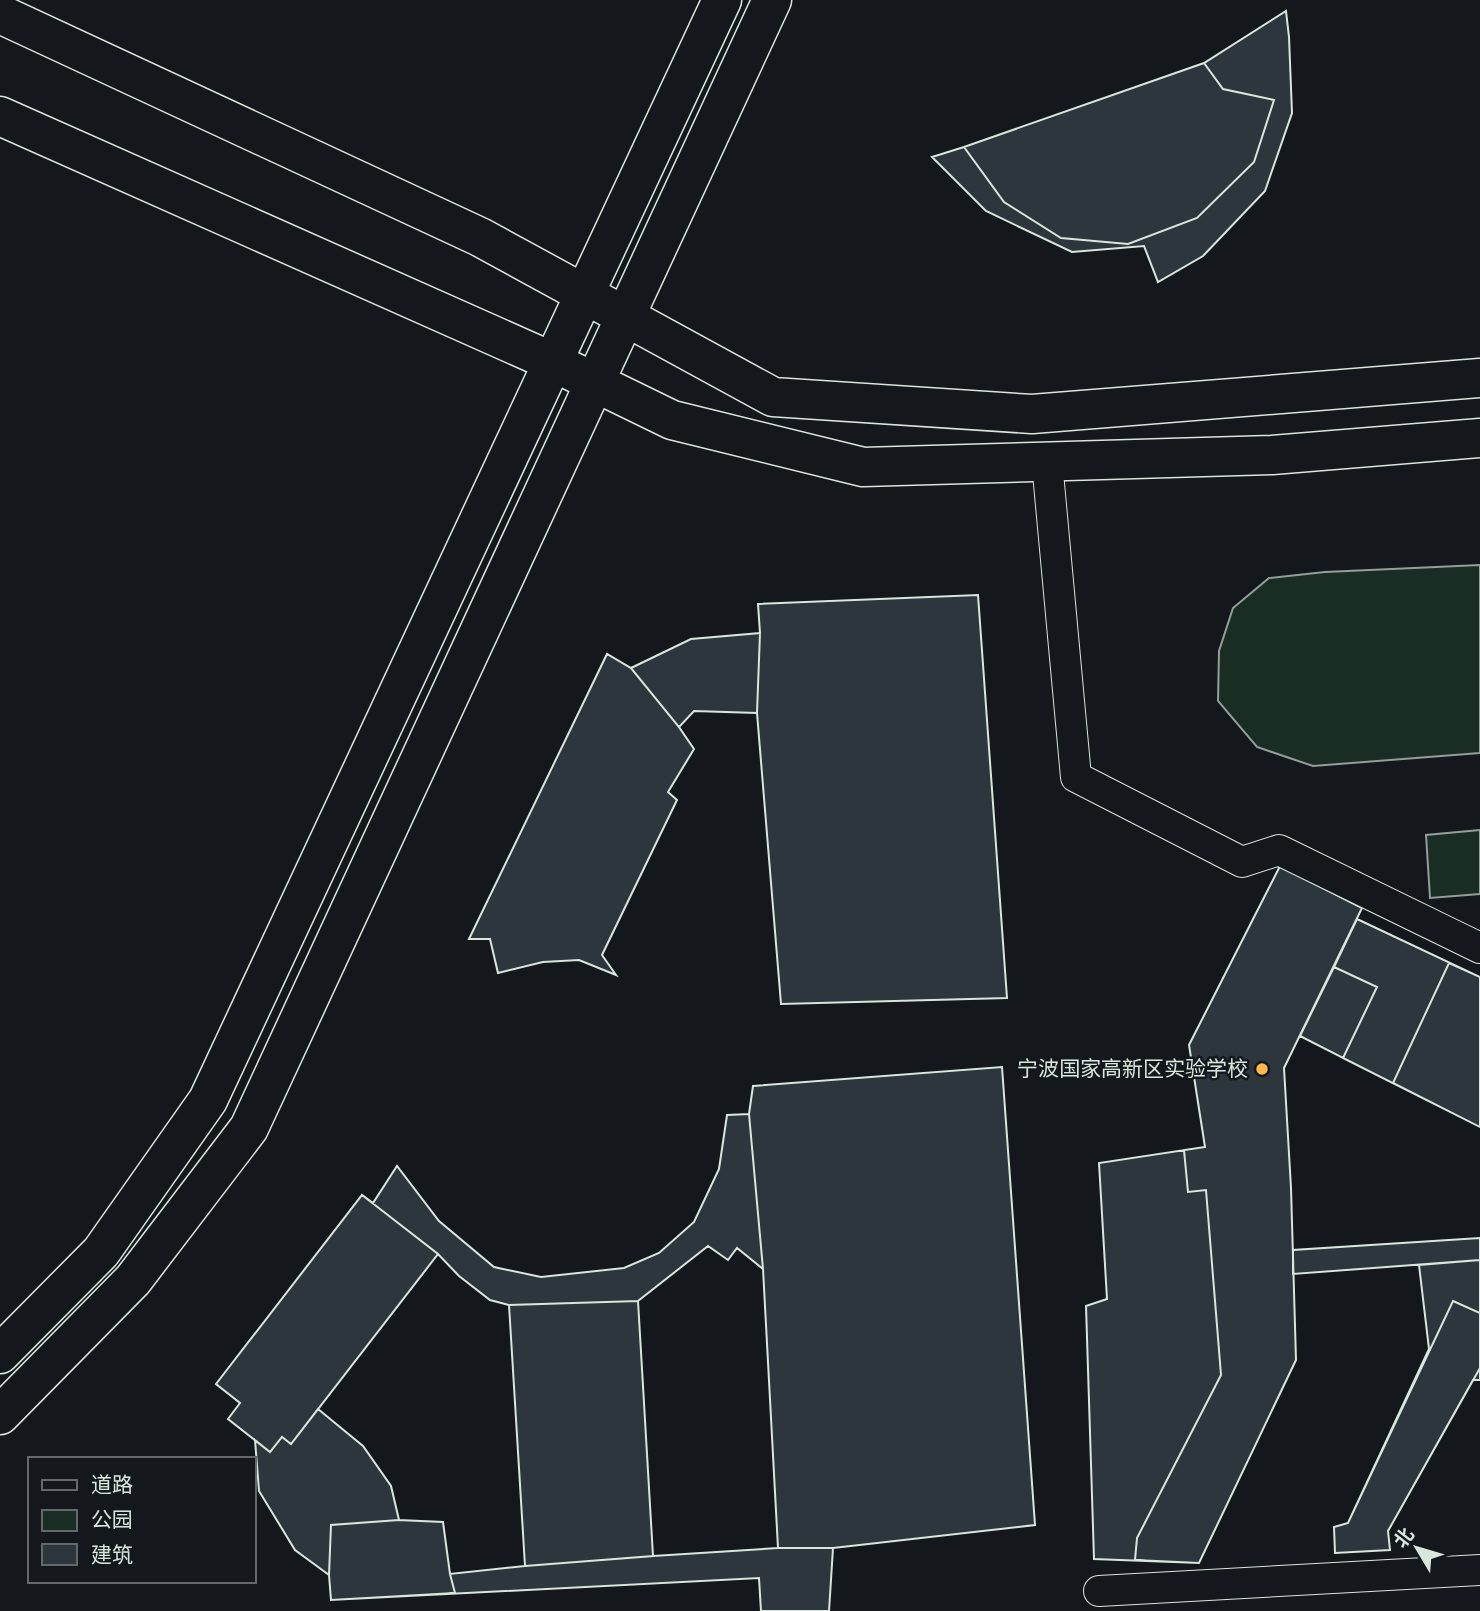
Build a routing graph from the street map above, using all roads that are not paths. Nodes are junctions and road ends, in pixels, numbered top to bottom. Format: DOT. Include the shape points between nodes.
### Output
graph roads {
  1 [pos="722,0"];
  2 [pos="772,0"];
  3 [pos="0,14"];
  4 [pos="0,116"];
  5 [pos="584,294"];
  6 [pos="626,316"];
  7 [pos="553,362"];
  8 [pos="1480,378"];
  9 [pos="595,383"];
  10 [pos="1480,438"];
  11 [pos="1047,462"];
  12 [pos="1480,948"];
  13 [pos="0,1354"];
  14 [pos="0,1415"];
  15 [pos="1480,1570"];
  16 [pos="1099,1591"];
  1 -- 5 [label="main road"];
  2 -- 6 [label="main road"];
  3 -- 5 [label="main road" via="480,237"];
  4 -- 7 [label="main road"];
  5 -- 6 [label="main road"];
  5 -- 7 [label="main road"];
  6 -- 8 [label="main road" via="773,397 786,398 1032,414"];
  6 -- 9 [label="main road"];
  7 -- 9 [label="main road"];
  7 -- 13 [label="main road" via="208,1100 102,1252"];
  9 -- 11 [label="main road" via="672,420 863,467"];
  9 -- 14 [label="main road" via="249,1128 134,1280"];
  10 -- 11 [label="main road" via="1272,455"];
  11 -- 12 [label="street" via="1076,777 1242,862 1279,850"];
  15 -- 16 [label="street"];
}
